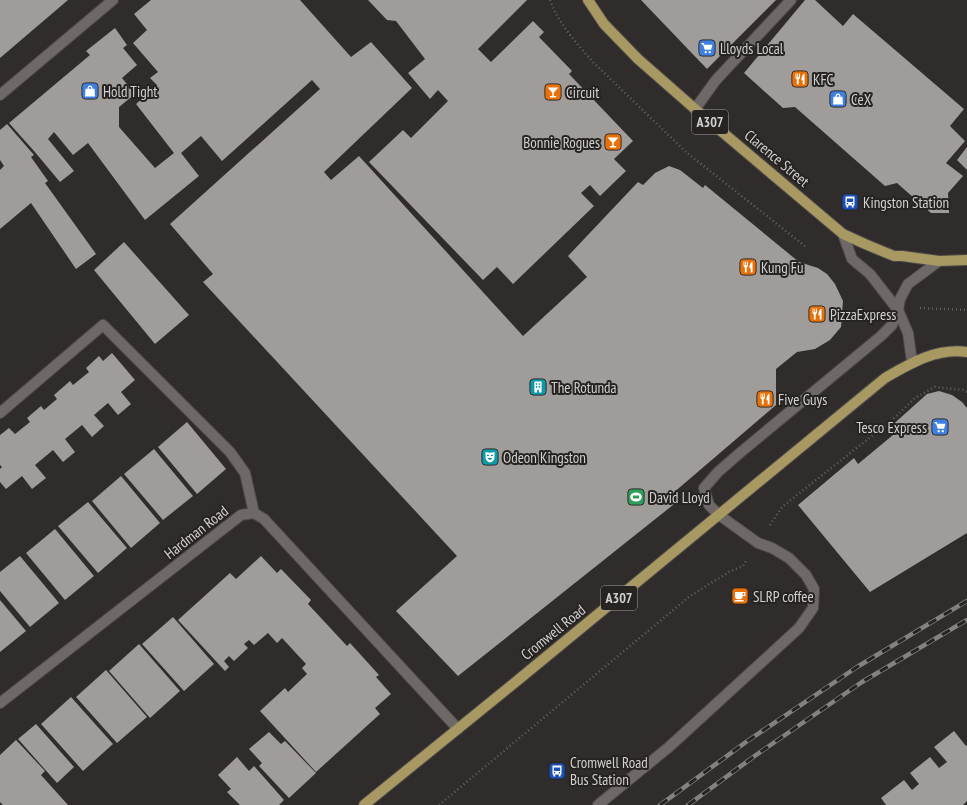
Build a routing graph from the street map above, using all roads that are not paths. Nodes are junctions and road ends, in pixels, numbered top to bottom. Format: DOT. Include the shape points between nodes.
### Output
graph roads {
  1 [pos="113,0"];
  2 [pos="588,0"];
  3 [pos="791,0"];
  4 [pos="0,95"];
  5 [pos="695,109"];
  6 [pos="843,234"];
  7 [pos="967,260"];
  8 [pos="939,261"];
  9 [pos="898,310"];
  10 [pos="967,352"];
  11 [pos="912,362"];
  12 [pos="0,413"];
  13 [pos="254,513"];
  14 [pos="719,515"];
  15 [pos="0,703"];
  16 [pos="458,730"];
  17 [pos="364,805"];
  18 [pos="598,805"];
  1 -- 4 [label="street"];
  2 -- 5 [label="main road, Clarence Street / A307" via="604,24 638,59"];
  3 -- 5 [label="street" via="716,80"];
  5 -- 6 [label="main road, Clarence Street / A307"];
  6 -- 8 [label="main road, Clarence Street / A307" via="894,256"];
  6 -- 9 [label="street" via="852,259 870,274"];
  7 -- 8 [label="main road, A307"];
  8 -- 9 [label="street" via="908,284 900,299"];
  9 -- 11 [label="street" via="908,333"];
  9 -- 14 [label="street" via="892,325 881,336 741,452 704,488 709,505"];
  10 -- 11 [label="main road, A307" via="953,350"];
  11 -- 14 [label="main road, Cromwell Road / A307" via="885,378"];
  12 -- 13 [label="street" via="103,325 230,452 245,473"];
  13 -- 15 [label="street, Hardman Road" via="242,515"];
  13 -- 16 [label="street" via="264,519"];
  14 -- 16 [label="main road, Cromwell Road / A307"];
  14 -- 18 [label="street" via="758,543 789,558 806,575 814,589 813,608 800,628 669,747"];
  16 -- 17 [label="main road, Cromwell Road / A307"];
}
